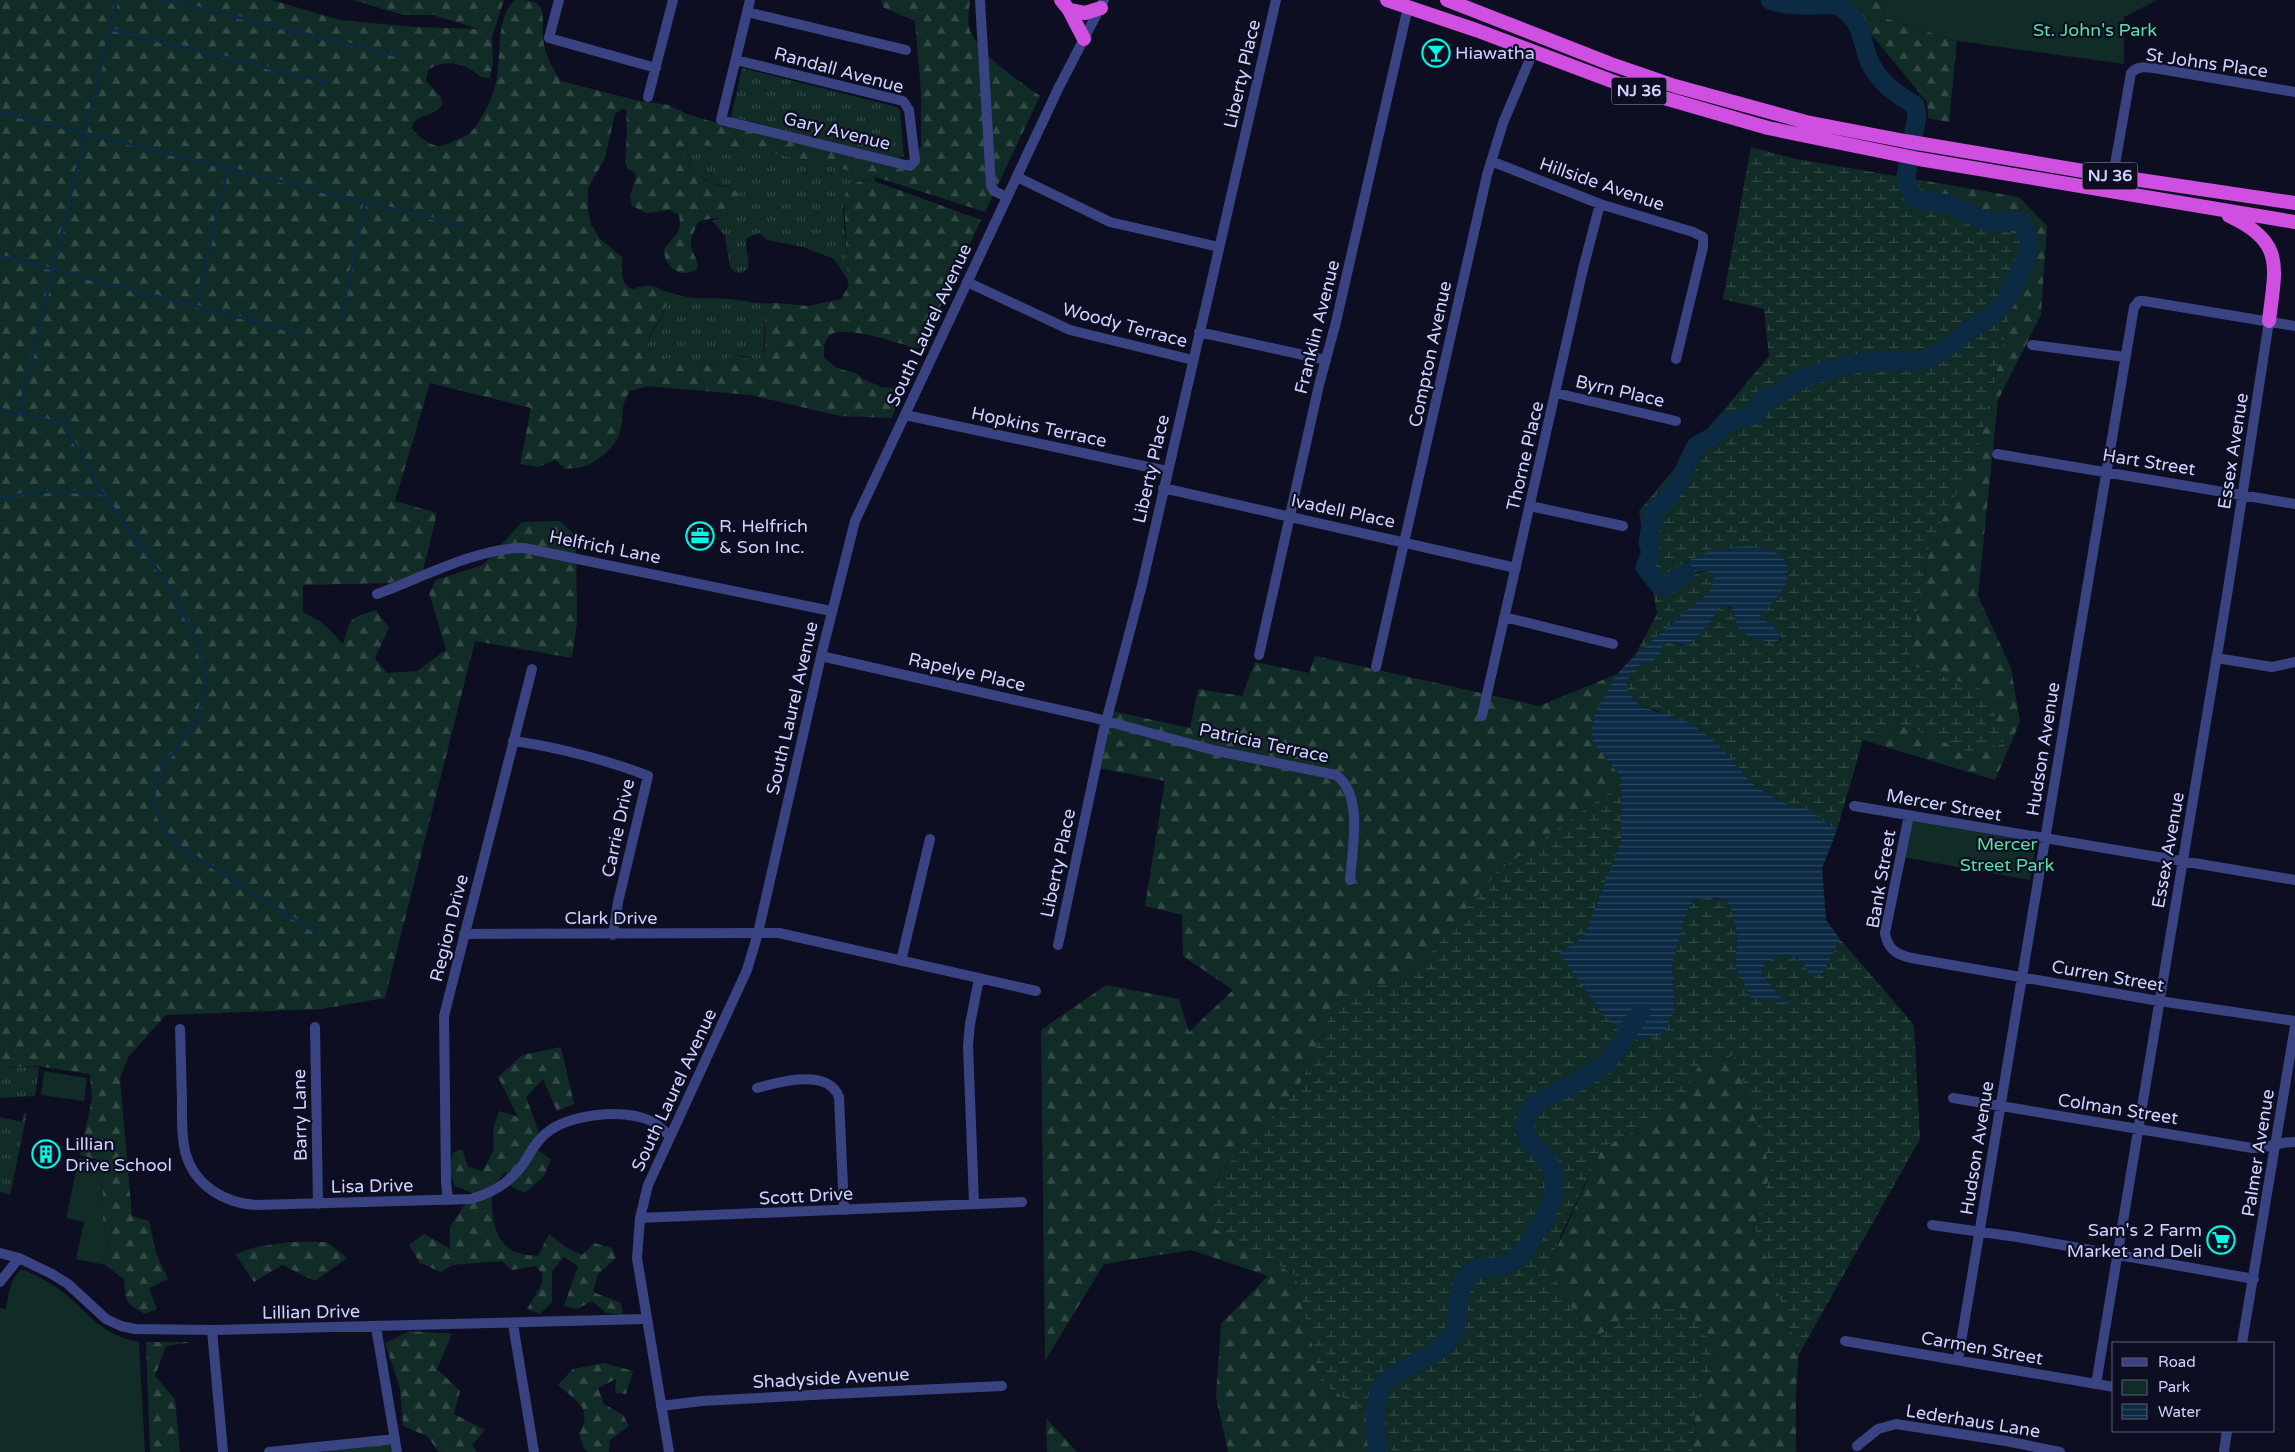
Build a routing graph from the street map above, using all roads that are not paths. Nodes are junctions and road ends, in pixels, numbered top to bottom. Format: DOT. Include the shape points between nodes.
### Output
graph roads {
  1 [pos="558,0"];
  2 [pos="673,0"];
  3 [pos="750,0"];
  4 [pos="980,0"];
  5 [pos="1276,0"];
  6 [pos="1387,0"];
  7 [pos="1446,0"];
  8 [pos="1102,4"];
  9 [pos="1065,5"];
  10 [pos="1408,7"];
  11 [pos="747,12"];
  12 [pos="1084,39"];
  13 [pos="906,50"];
  14 [pos="1533,52"];
  15 [pos="736,60"];
  16 [pos="656,68"];
  17 [pos="2295,92"];
  18 [pos="648,97"];
  19 [pos="911,133"];
  20 [pos="1491,161"];
  21 [pos="2113,176"];
  22 [pos="1016,178"];
  23 [pos="1007,197"];
  24 [pos="2295,203"];
  25 [pos="1600,204"];
  26 [pos="2210,207"];
  27 [pos="2295,222"];
  28 [pos="1219,247"];
  29 [pos="967,282"];
  30 [pos="2268,321"];
  31 [pos="2295,326"];
  32 [pos="1199,332"];
  33 [pos="2032,345"];
  34 [pos="2125,357"];
  35 [pos="1676,359"];
  36 [pos="1193,360"];
  37 [pos="1326,360"];
  38 [pos="1556,393"];
  39 [pos="905,415"];
  40 [pos="1676,421"];
  41 [pos="1997,454"];
  42 [pos="1167,471"];
  43 [pos="2106,471"];
  44 [pos="1163,488"];
  45 [pos="2243,495"];
  46 [pos="2295,504"];
  47 [pos="1530,506"];
  48 [pos="1290,516"];
  49 [pos="1623,526"];
  50 [pos="1404,541"];
  51 [pos="1516,568"];
  52 [pos="377,594"];
  53 [pos="831,611"];
  54 [pos="1504,617"];
  55 [pos="1613,644"];
  56 [pos="1259,655"];
  57 [pos="821,656"];
  58 [pos="2216,658"];
  59 [pos="2295,662"];
  60 [pos="1376,667"];
  61 [pos="532,669"];
  62 [pos="1482,716"];
  63 [pos="1107,721"];
  64 [pos="513,741"];
  65 [pos="1854,806"];
  66 [pos="1909,816"];
  67 [pos="930,839"];
  68 [pos="2045,839"];
  69 [pos="2182,861"];
  70 [pos="1350,880"];
  71 [pos="2295,880"];
  72 [pos="758,933"];
  73 [pos="464,934"];
  74 [pos="613,935"];
  75 [pos="1058,945"];
  76 [pos="1916,959"];
  77 [pos="901,961"];
  78 [pos="2022,977"];
  79 [pos="979,979"];
  80 [pos="1036,991"];
  81 [pos="2159,1001"];
  82 [pos="2295,1021"];
  83 [pos="315,1026"];
  84 [pos="2295,1026"];
  85 [pos="180,1029"];
  86 [pos="756,1088"];
  87 [pos="1953,1098"];
  88 [pos="2000,1106"];
  89 [pos="2138,1129"];
  90 [pos="669,1135"];
  91 [pos="2295,1142"];
  92 [pos="2276,1145"];
  93 [pos="448,1200"];
  94 [pos="1022,1202"];
  95 [pos="318,1204"];
  96 [pos="974,1204"];
  97 [pos="844,1210"];
  98 [pos="640,1218"];
  99 [pos="1932,1224"];
  100 [pos="1979,1232"];
  101 [pos="0,1253"];
  102 [pos="2117,1254"];
  103 [pos="19,1258"];
  104 [pos="2254,1279"];
  105 [pos="0,1282"];
  106 [pos="646,1319"];
  107 [pos="512,1324"];
  108 [pos="376,1327"];
  109 [pos="212,1330"];
  110 [pos="1845,1341"];
  111 [pos="2242,1342"];
  112 [pos="1958,1360"];
  113 [pos="2096,1384"];
  114 [pos="1002,1386"];
  115 [pos="2112,1387"];
  116 [pos="661,1406"];
  117 [pos="2227,1432"];
  118 [pos="395,1439"];
  119 [pos="1857,1446"];
  120 [pos="223,1452"];
  121 [pos="269,1452"];
  122 [pos="397,1452"];
  123 [pos="534,1452"];
  124 [pos="669,1452"];
  125 [pos="2060,1452"];
  126 [pos="2224,1452"];
  1 -- 16 [label="street" via="548,38"];
  2 -- 16 [label="street"];
  3 -- 11 [label="street"];
  4 -- 23 [label="street" via="991,185 994,191"];
  5 -- 28 [label="street, Liberty Place"];
  6 -- 10 [label="highway, NJ 36"];
  7 -- 21 [label="highway, NJ 36" via="1675,86 1806,122"];
  8 -- 9 [label="highway" via="1085,13"];
  8 -- 12 [label="street, South Laurel Avenue"];
  9 -- 12 [label="highway"];
  10 -- 14 [label="highway, NJ 36"];
  10 -- 37 [label="street, Franklin Avenue"];
  11 -- 13 [label="street"];
  11 -- 15 [label="street"];
  12 -- 22 [label="street, South Laurel Avenue"];
  14 -- 20 [label="street, Compton Avenue" via="1503,122"];
  14 -- 26 [label="highway, NJ 36" via="1697,109 1819,140"];
  15 -- 19 [label="street, Randall Avenue" via="903,101 909,110"];
  15 -- 19 [label="street, Gary Avenue" via="721,120 910,166 915,161"];
  16 -- 18 [label="street"];
  17 -- 21 [label="street, St Johns Place" via="2160,69 2136,68 2131,74"];
  20 -- 25 [label="street, Hillside Avenue"];
  20 -- 50 [label="street, Compton Avenue"];
  21 -- 24 [label="highway, NJ 36"];
  22 -- 23 [label="street, South Laurel Avenue"];
  22 -- 28 [label="street" via="1110,222"];
  23 -- 29 [label="street, South Laurel Avenue"];
  25 -- 35 [label="street, Hillside Avenue" via="1703,237"];
  25 -- 38 [label="street, Thorne Place"];
  26 -- 27 [label="highway, NJ 36"];
  26 -- 30 [label="highway" via="2247,224 2268,244 2275,273"];
  28 -- 32 [label="street, Liberty Place"];
  29 -- 36 [label="street, Woody Terrace" via="1070,330"];
  29 -- 39 [label="street, South Laurel Avenue"];
  30 -- 31 [label="street, Hudson Avenue"];
  30 -- 34 [label="street, Hudson Avenue" via="2140,301 2134,307"];
  30 -- 45 [label="street, Essex Avenue"];
  32 -- 36 [label="street, Liberty Place"];
  32 -- 37 [label="street"];
  33 -- 34 [label="street"];
  34 -- 43 [label="street, Hudson Avenue"];
  36 -- 42 [label="street, Liberty Place"];
  37 -- 48 [label="street, Franklin Avenue"];
  38 -- 40 [label="street, Byrn Place"];
  38 -- 47 [label="street, Thorne Place"];
  39 -- 42 [label="street, Hopkins Terrace"];
  39 -- 53 [label="street, South Laurel Avenue" via="855,521"];
  41 -- 43 [label="street, Hart Street"];
  42 -- 44 [label="street, Liberty Place"];
  43 -- 45 [label="street, Hart Street"];
  43 -- 68 [label="street, Hudson Avenue"];
  44 -- 48 [label="street, Ivadell Place"];
  44 -- 63 [label="street, Liberty Place"];
  45 -- 46 [label="street, Hart Street"];
  45 -- 58 [label="street, Essex Avenue"];
  47 -- 49 [label="street"];
  47 -- 51 [label="street, Thorne Place"];
  48 -- 50 [label="street, Ivadell Place"];
  48 -- 56 [label="street, Franklin Avenue"];
  50 -- 51 [label="street, Ivadell Place"];
  50 -- 60 [label="street, Compton Avenue"];
  51 -- 54 [label="street, Thorne Place"];
  52 -- 53 [label="street, Helfrich Lane" via="465,560 524,548"];
  53 -- 57 [label="street, South Laurel Avenue"];
  54 -- 55 [label="street"];
  54 -- 62 [label="street, Thorne Place"];
  57 -- 63 [label="street, Rapelye Place"];
  57 -- 72 [label="street, South Laurel Avenue"];
  58 -- 59 [label="street" via="2272,666"];
  58 -- 69 [label="street, Essex Avenue"];
  61 -- 64 [label="street, Region Drive"];
  63 -- 70 [label="street, Patricia Terrace" via="1217,751 1336,775 1349,788 1353,802"];
  63 -- 75 [label="street, Liberty Place"];
  64 -- 73 [label="street, Region Drive"];
  64 -- 74 [label="street, Carrie Drive" via="629,768 648,776"];
  65 -- 66 [label="street, Mercer Street"];
  66 -- 68 [label="street, Mercer Street"];
  66 -- 76 [label="street, Bank Street" via="1886,941 1894,952"];
  67 -- 77 [label="street"];
  68 -- 69 [label="street, Mercer Street"];
  68 -- 78 [label="street, Hudson Avenue"];
  69 -- 71 [label="street, Mercer Street"];
  69 -- 81 [label="street, Essex Avenue"];
  72 -- 74 [label="street, Clark Drive"];
  72 -- 77 [label="street" via="779,933"];
  72 -- 90 [label="street, South Laurel Avenue" via="739,990"];
  73 -- 74 [label="street, Clark Drive"];
  73 -- 93 [label="street, Region Drive" via="443,1026"];
  76 -- 78 [label="street, Curren Street"];
  77 -- 79 [label="street"];
  78 -- 81 [label="street, Curren Street"];
  78 -- 88 [label="street, Hudson Avenue"];
  79 -- 80 [label="street"];
  79 -- 96 [label="street" via="968,1045"];
  81 -- 82 [label="street, Curren Street"];
  81 -- 89 [label="street, Essex Avenue"];
  83 -- 95 [label="street, Barry Lane"];
  84 -- 92 [label="street, Palmer Avenue"];
  85 -- 95 [label="street, Lisa Drive" via="183,1138 188,1160 198,1178 216,1194 239,1203"];
  86 -- 97 [label="street" via="799,1079 827,1084 837,1092"];
  87 -- 88 [label="street, Colman Street"];
  88 -- 89 [label="street, Colman Street"];
  88 -- 100 [label="street, Hudson Avenue"];
  89 -- 92 [label="street, Colman Street" via="2252,1148"];
  89 -- 102 [label="street, Essex Avenue"];
  90 -- 93 [label="street, Lisa Drive" via="652,1122 633,1117 599,1115 573,1119 543,1136 520,1169 500,1187 471,1199"];
  90 -- 98 [label="street, South Laurel Avenue" via="651,1176"];
  91 -- 92 [label="street, Colman Street"];
  92 -- 104 [label="street, Palmer Avenue"];
  93 -- 95 [label="street, Lisa Drive"];
  94 -- 96 [label="street, Scott Drive"];
  96 -- 97 [label="street, Scott Drive"];
  97 -- 98 [label="street, Scott Drive"];
  98 -- 106 [label="street, South Laurel Avenue" via="636,1258"];
  99 -- 100 [label="street"];
  100 -- 102 [label="street"];
  100 -- 112 [label="street, Hudson Avenue"];
  101 -- 103 [label="street, Lillian Drive"];
  102 -- 104 [label="street"];
  102 -- 113 [label="street, Essex Avenue"];
  103 -- 105 [label="street"];
  103 -- 109 [label="street, Lillian Drive" via="68,1284 100,1315 121,1326 142,1330"];
  104 -- 111 [label="street, Palmer Avenue"];
  106 -- 107 [label="street, Lillian Drive"];
  106 -- 116 [label="street, South Laurel Avenue"];
  107 -- 108 [label="street, Lillian Drive"];
  107 -- 123 [label="street"];
  108 -- 109 [label="street, Lillian Drive"];
  108 -- 118 [label="street"];
  109 -- 120 [label="street"];
  110 -- 112 [label="street, Carmen Street"];
  112 -- 113 [label="street, Carmen Street"];
  113 -- 115 [label="street, Carmen Street"];
  114 -- 116 [label="street, Shadyside Avenue"];
  116 -- 124 [label="street, South Laurel Avenue"];
  117 -- 126 [label="street"];
  118 -- 121 [label="street"];
  118 -- 122 [label="street"];
  119 -- 125 [label="street, Lederhaus Lane" via="1878,1429 1896,1424"];
}
